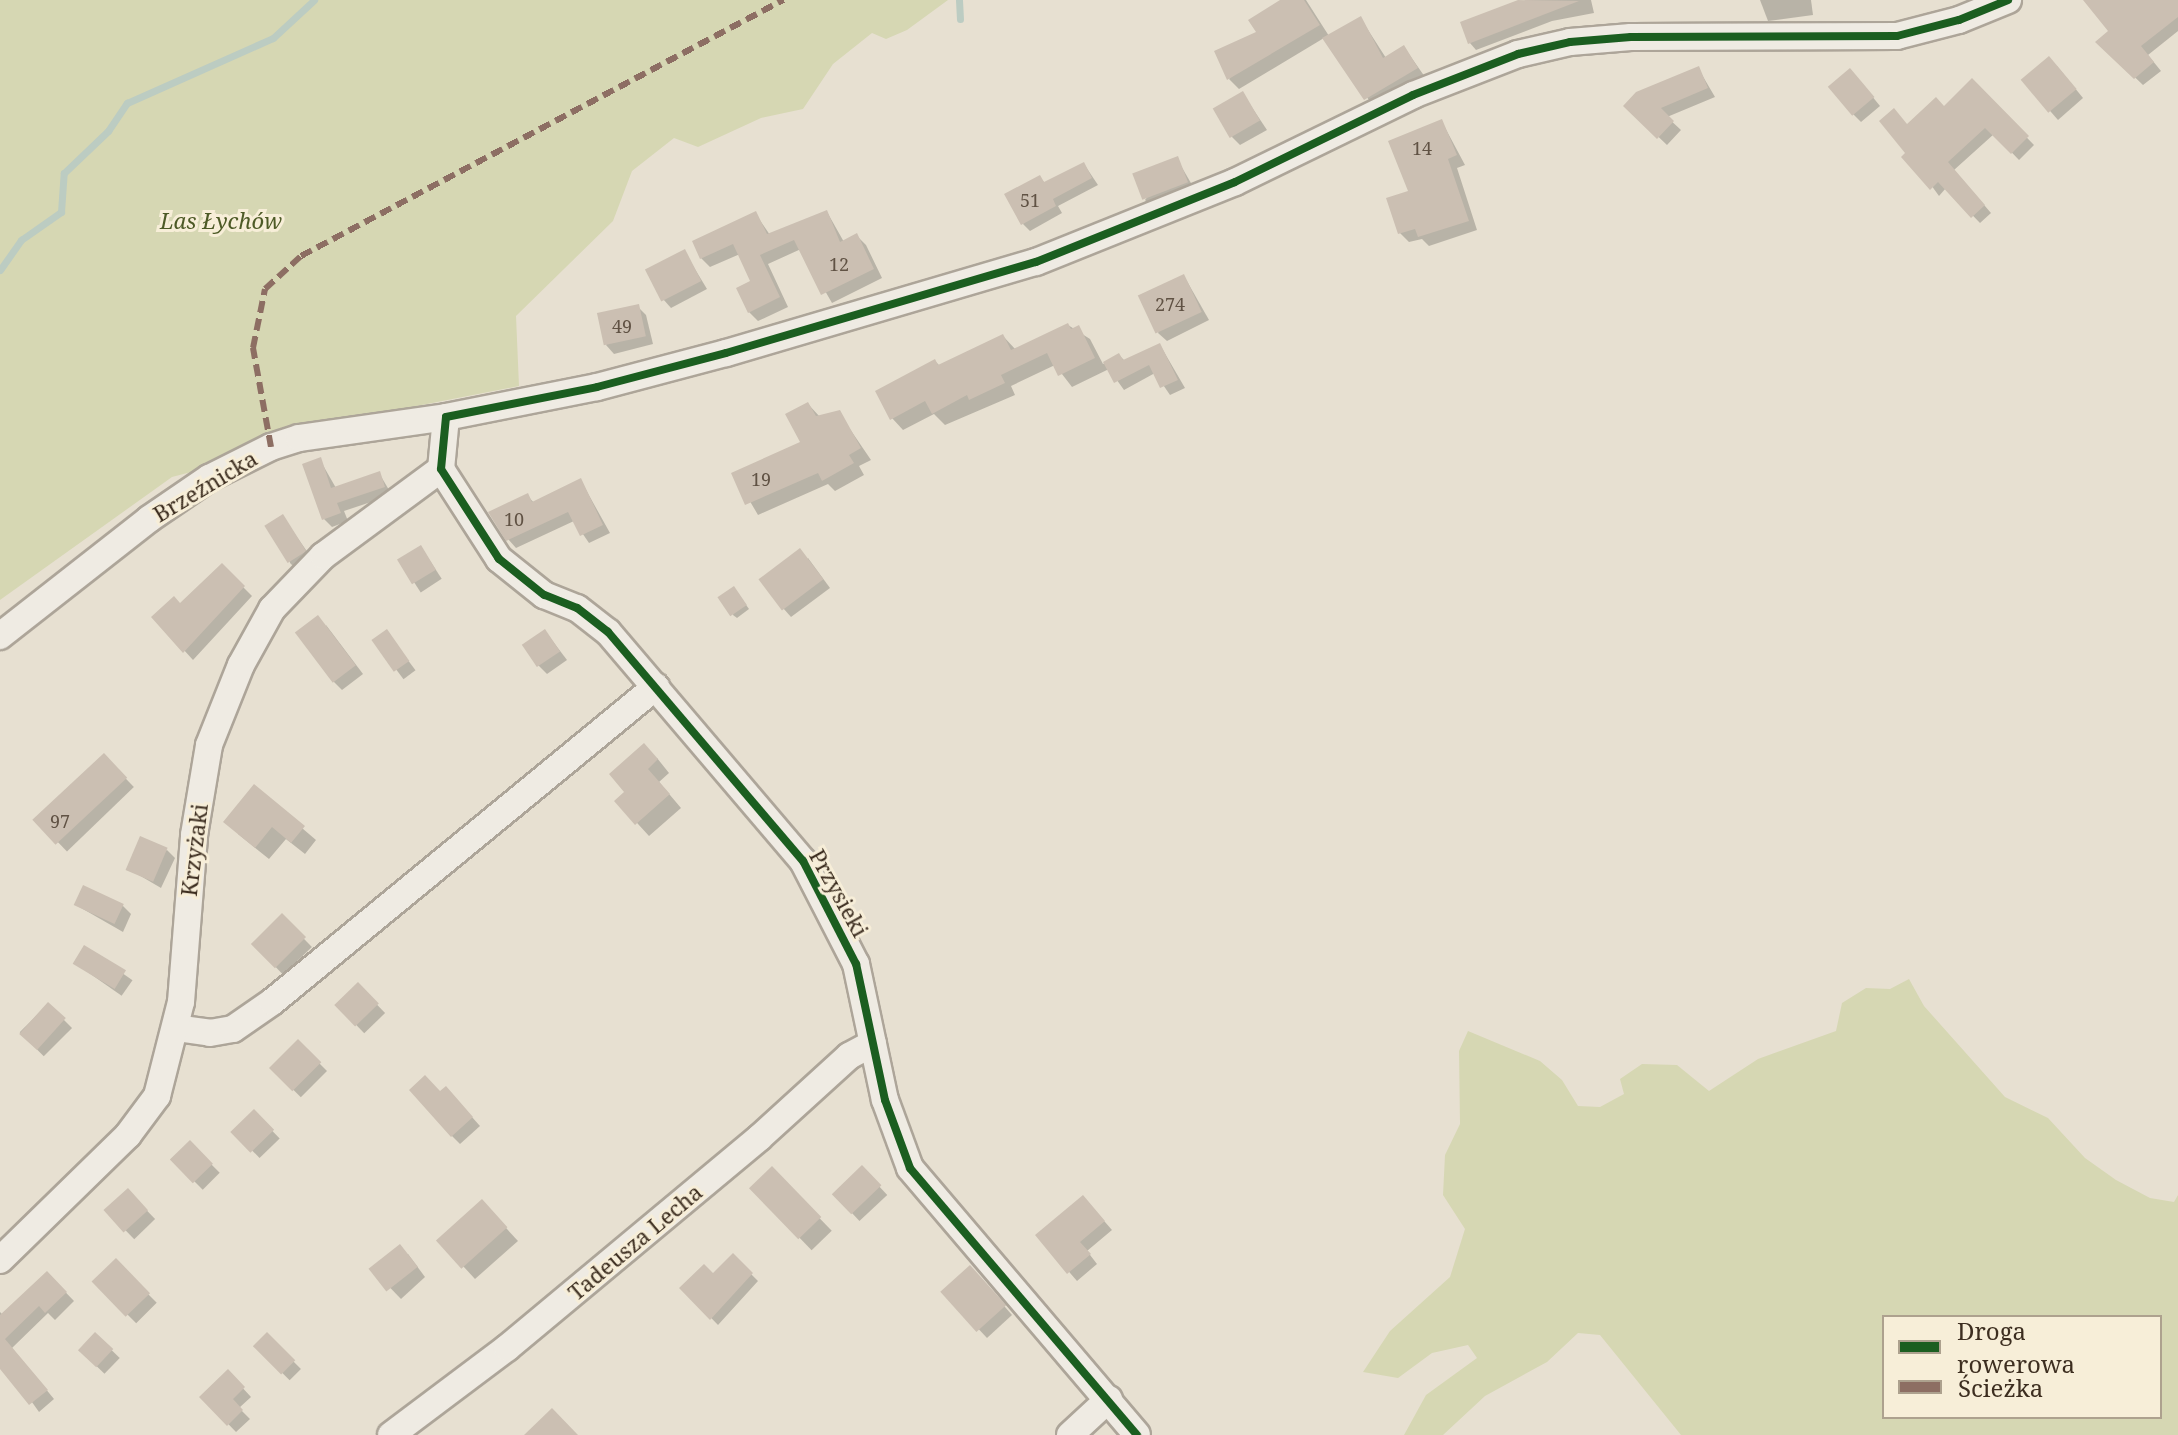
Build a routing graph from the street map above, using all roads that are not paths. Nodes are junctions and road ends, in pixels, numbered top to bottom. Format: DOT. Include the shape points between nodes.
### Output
graph roads {
  1 [pos="2008,0"];
  2 [pos="446,417"];
  3 [pos="441,469"];
  4 [pos="0,636"];
  5 [pos="656,687"];
  6 [pos="176,1028"];
  7 [pos="873,1043"];
  8 [pos="0,1260"];
  9 [pos="1109,1399"];
  10 [pos="391,1435"];
  11 [pos="1070,1435"];
  12 [pos="1137,1435"];
  1 -- 2 [label="street, Brzeźnicka" via="1897,36 1631,37 1570,42 1518,54 1413,95 1235,182 1036,262 698,361"];
  2 -- 3 [label="street"];
  2 -- 4 [label="street, Brzeźnicka" via="271,447 209,478 149,519"];
  3 -- 5 [label="street, Przysieki" via="499,559 544,595 577,608 608,632"];
  3 -- 6 [label="street, Krzyżaki" via="297,578 272,609 241,665 209,745"];
  5 -- 6 [label="street" via="272,1002 233,1029 210,1033"];
  5 -- 7 [label="street, Przysieki" via="803,861 856,964"];
  6 -- 8 [label="street, Krzyżaki" via="157,1096 128,1135"];
  7 -- 9 [label="street, Przysieki" via="885,1100 910,1168"];
  7 -- 10 [label="street, Tadeusza Lecha" via="849,1056 507,1348"];
  9 -- 11 [label="street"];
  9 -- 12 [label="street, Przysieki"];
}
